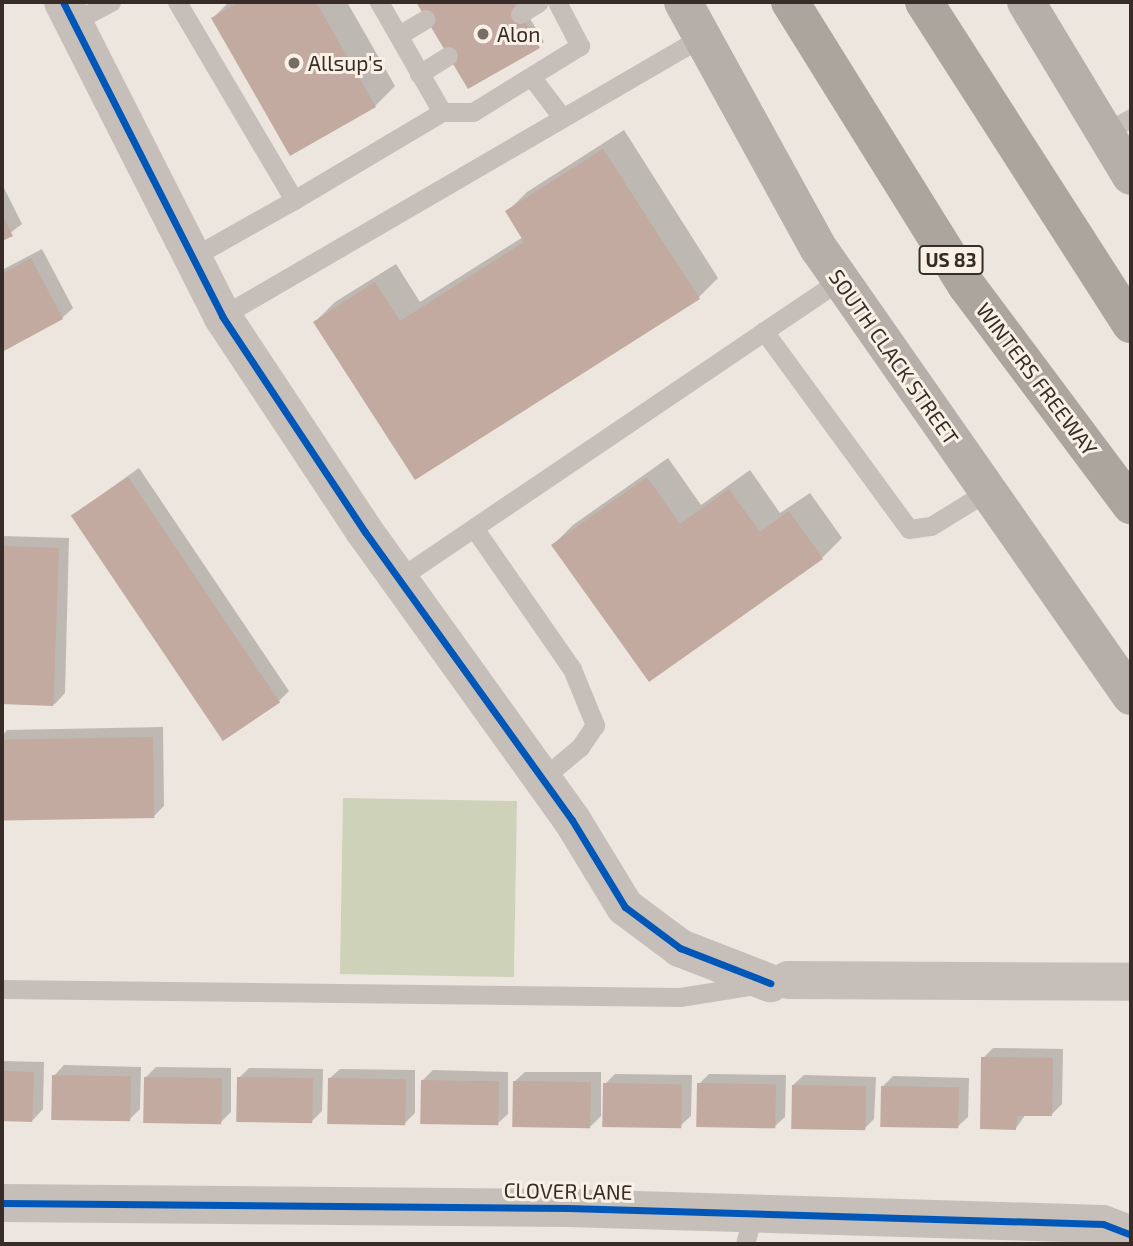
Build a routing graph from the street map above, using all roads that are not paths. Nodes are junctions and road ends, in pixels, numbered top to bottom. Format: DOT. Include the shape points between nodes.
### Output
graph roads {
  1 [pos="111,2"];
  2 [pos="177,2"];
  3 [pos="379,2"];
  4 [pos="540,2"];
  5 [pos="557,2"];
  6 [pos="683,2"];
  7 [pos="790,2"];
  8 [pos="924,2"];
  9 [pos="1026,2"];
  10 [pos="68,12"];
  11 [pos="520,14"];
  12 [pos="426,19"];
  13 [pos="399,35"];
  14 [pos="702,37"];
  15 [pos="448,56"];
  16 [pos="419,74"];
  17 [pos="533,79"];
  18 [pos="442,112"];
  19 [pos="562,117"];
  20 [pos="1117,126"];
  21 [pos="1131,176"];
  22 [pos="294,200"];
  23 [pos="191,258"];
  24 [pos="840,280"];
  25 [pos="222,316"];
  26 [pos="1131,324"];
  27 [pos="764,331"];
  28 [pos="988,491"];
  29 [pos="1131,505"];
  30 [pos="474,528"];
  31 [pos="398,579"];
  32 [pos="1131,696"];
  33 [pos="542,779"];
  34 [pos="779,981"];
  35 [pos="1131,982"];
  36 [pos="2,989"];
  37 [pos="2,1203"];
  38 [pos="749,1229"];
  39 [pos="1131,1235"];
  1 -- 10 [label="lane"];
  2 -- 22 [label="lane"];
  3 -- 13 [label="lane"];
  4 -- 11 [label="lane"];
  5 -- 17 [label="lane" via="579,46"];
  6 -- 14 [label="main road, SOUTH CLACK STREET"];
  7 -- 29 [label="highway, WINTERS FREEWAY / US 83" via="967,286"];
  8 -- 26 [label="highway"];
  9 -- 20 [label="main road"];
  10 -- 23 [label="street"];
  12 -- 13 [label="lane"];
  13 -- 16 [label="lane"];
  14 -- 19 [label="lane"];
  14 -- 24 [label="main road, SOUTH CLACK STREET"];
  15 -- 16 [label="lane"];
  16 -- 18 [label="lane"];
  17 -- 18 [label="lane" via="473,112"];
  17 -- 19 [label="lane"];
  18 -- 22 [label="lane"];
  19 -- 25 [label="lane"];
  20 -- 21 [label="main road"];
  22 -- 23 [label="lane"];
  23 -- 25 [label="street"];
  24 -- 27 [label="lane"];
  24 -- 28 [label="main road, SOUTH CLACK STREET"];
  25 -- 31 [label="street"];
  27 -- 28 [label="lane" via="909,529 931,526"];
  27 -- 30 [label="lane"];
  28 -- 32 [label="main road, SOUTH CLACK STREET"];
  30 -- 31 [label="lane"];
  30 -- 33 [label="lane" via="572,669 595,725 580,747"];
  31 -- 33 [label="street"];
  33 -- 34 [label="street" via="625,907 680,948"];
  34 -- 35 [label="street"];
  34 -- 36 [label="lane" via="680,997"];
  37 -- 38 [label="street, CLOVER LANE"];
  38 -- 39 [label="street, CLOVER LANE" via="1103,1224"];
}
